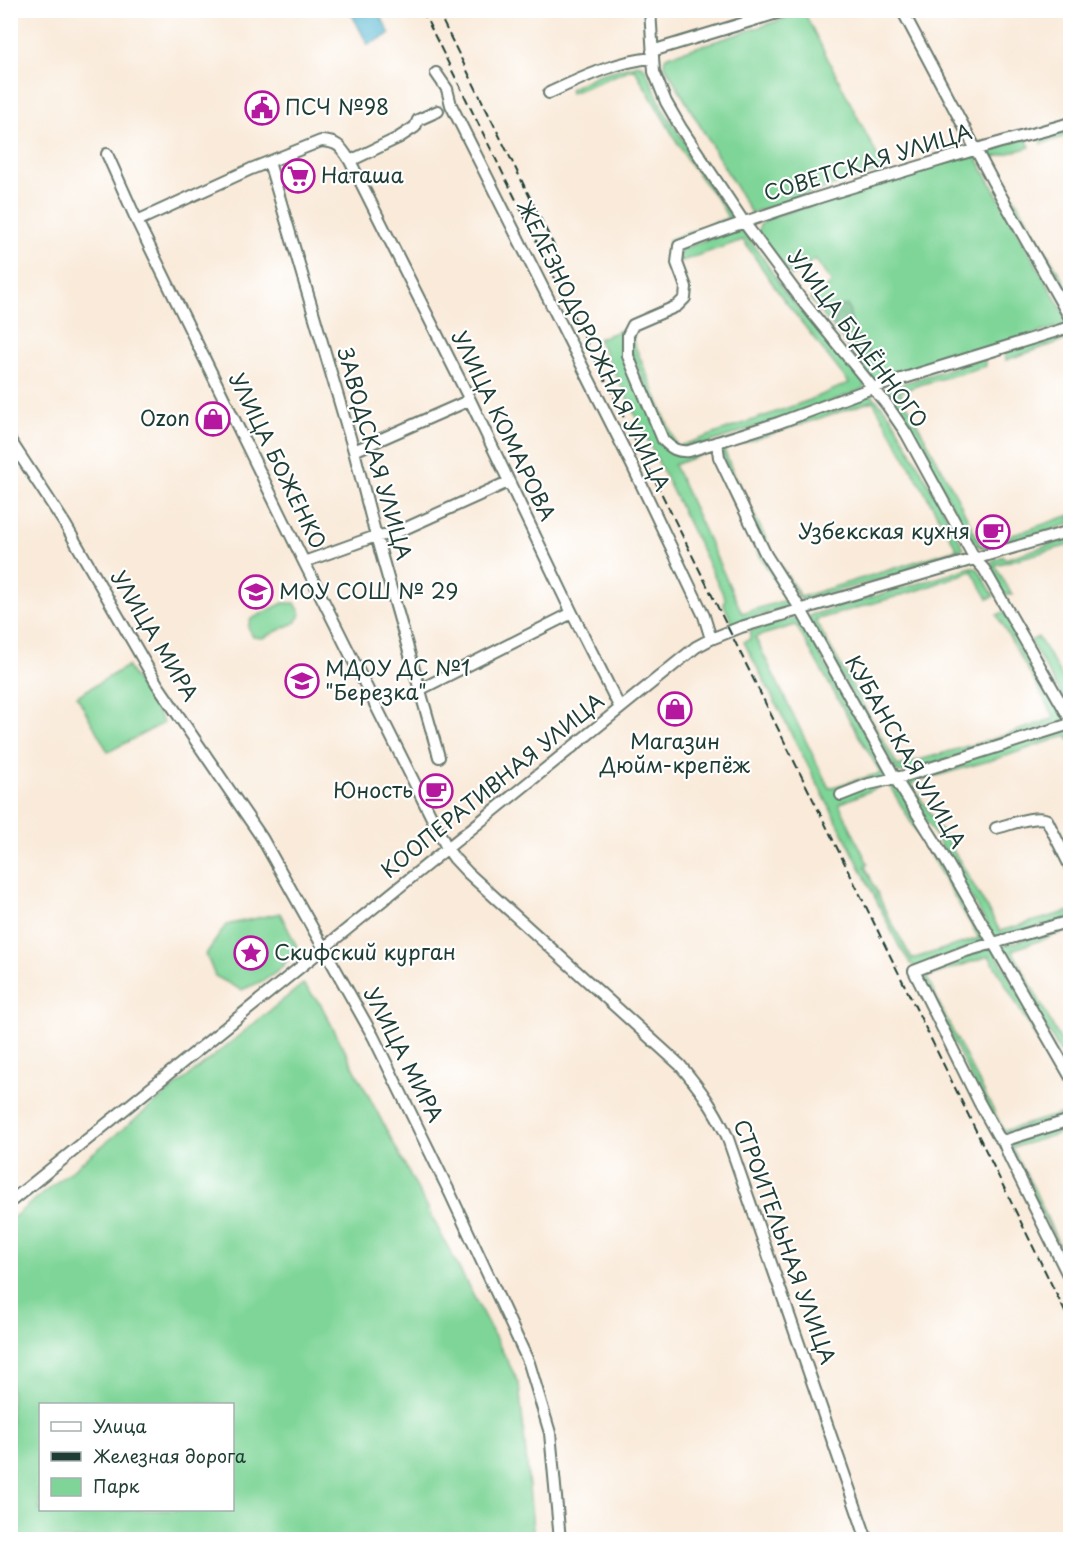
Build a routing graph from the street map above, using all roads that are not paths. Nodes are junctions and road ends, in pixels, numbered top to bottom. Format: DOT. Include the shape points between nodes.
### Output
graph roads {
  1 [pos="650,10"];
  2 [pos="787,10"];
  3 [pos="902,10"];
  4 [pos="653,55"];
  5 [pos="436,73"];
  6 [pos="549,93"];
  7 [pos="438,111"];
  8 [pos="1071,123"];
  9 [pos="976,149"];
  10 [pos="107,154"];
  11 [pos="350,161"];
  12 [pos="269,162"];
  13 [pos="137,221"];
  14 [pos="743,221"];
  15 [pos="679,246"];
  16 [pos="1071,318"];
  17 [pos="1071,327"];
  18 [pos="872,388"];
  19 [pos="470,400"];
  20 [pos="10,441"];
  21 [pos="717,442"];
  22 [pos="354,451"];
  23 [pos="508,482"];
  24 [pos="1071,531"];
  25 [pos="376,536"];
  26 [pos="975,559"];
  27 [pos="304,562"];
  28 [pos="801,610"];
  29 [pos="572,613"];
  30 [pos="711,639"];
  31 [pos="419,690"];
  32 [pos="621,708"];
  33 [pos="1071,719"];
  34 [pos="1071,724"];
  35 [pos="439,757"];
  36 [pos="895,778"];
  37 [pos="841,795"];
  38 [pos="996,828"];
  39 [pos="447,848"];
  40 [pos="1071,866"];
  41 [pos="1071,921"];
  42 [pos="993,943"];
  43 [pos="324,948"];
  44 [pos="1071,1076"];
  45 [pos="1071,1120"];
  46 [pos="1003,1141"];
  47 [pos="10,1202"];
  48 [pos="1071,1279"];
  49 [pos="560,1539"];
  50 [pos="867,1539"];
  1 -- 4 [label="street, УЛИЦА БУДЁННОГО"];
  2 -- 4 [label="street"];
  3 -- 9 [label="street"];
  4 -- 6 [label="street" via="598,71"];
  4 -- 14 [label="street, УЛИЦА БУДЁННОГО" via="654,72 666,102"];
  5 -- 30 [label="street, ЖЕЛЕЗНОДОРОЖНАЯ УЛИЦА" via="632,465 704,616"];
  7 -- 11 [label="street" via="418,120 415,127 398,138"];
  8 -- 9 [label="street, СОВЕТСКАЯ УЛИЦА"];
  9 -- 14 [label="street, СОВЕТСКАЯ УЛИЦА"];
  9 -- 16 [label="street"];
  10 -- 13 [label="street, УЛИЦА БОЖЕНКО"];
  11 -- 12 [label="street, УЛИЦА КОМАРОВА" via="339,145 321,141"];
  11 -- 19 [label="street, УЛИЦА КОМАРОВА"];
  12 -- 13 [label="street"];
  12 -- 22 [label="street, ЗАВОДСКАЯ УЛИЦА"];
  13 -- 27 [label="street, УЛИЦА БОЖЕНКО"];
  14 -- 15 [label="street, СОВЕТСКАЯ УЛИЦА"];
  14 -- 18 [label="street, УЛИЦА БУДЁННОГО"];
  15 -- 21 [label="street, ЖЕЛЕЗНОДОРОЖНАЯ УЛИЦА" via="677,263 686,287 685,298 677,306 633,325 628,335 628,356 663,440 671,448 689,451"];
  17 -- 18 [label="street"];
  18 -- 21 [label="street"];
  18 -- 26 [label="street, УЛИЦА БУДЁННОГО" via="906,433"];
  19 -- 22 [label="street"];
  19 -- 23 [label="street, УЛИЦА КОМАРОВА"];
  20 -- 43 [label="street, УЛИЦА МИРА" via="65,524 157,684 262,838"];
  21 -- 28 [label="street, КУБАНСКАЯ УЛИЦА" via="719,457 766,555"];
  22 -- 25 [label="street, ЗАВОДСКАЯ УЛИЦА"];
  23 -- 25 [label="street" via="393,534"];
  23 -- 29 [label="street, УЛИЦА КОМАРОВА"];
  24 -- 26 [label="street, КООПЕРАТИВНАЯ УЛИЦА"];
  25 -- 27 [label="street"];
  25 -- 31 [label="street, ЗАВОДСКАЯ УЛИЦА"];
  26 -- 28 [label="street, КООПЕРАТИВНАЯ УЛИЦА"];
  26 -- 33 [label="street, УЛИЦА БУДЁННОГО"];
  27 -- 39 [label="street, УЛИЦА БОЖЕНКО"];
  28 -- 30 [label="street, КООПЕРАТИВНАЯ УЛИЦА"];
  28 -- 36 [label="street, КУБАНСКАЯ УЛИЦА"];
  29 -- 31 [label="street"];
  29 -- 32 [label="street, УЛИЦА КОМАРОВА"];
  30 -- 32 [label="street, КООПЕРАТИВНАЯ УЛИЦА"];
  31 -- 35 [label="street, ЗАВОДСКАЯ УЛИЦА"];
  32 -- 39 [label="street, КООПЕРАТИВНАЯ УЛИЦА"];
  34 -- 36 [label="street"];
  36 -- 37 [label="street"];
  36 -- 42 [label="street, КУБАНСКАЯ УЛИЦА"];
  38 -- 40 [label="street" via="1043,817"];
  39 -- 43 [label="street, КООПЕРАТИВНАЯ УЛИЦА"];
  39 -- 50 [label="street, СТРОИТЕЛЬНАЯ УЛИЦА" via="468,873 680,1065 716,1112"];
  41 -- 42 [label="street"];
  42 -- 44 [label="street, КУБАНСКАЯ УЛИЦА"];
  42 -- 46 [label="street" via="914,971 979,1102"];
  43 -- 47 [label="street, КООПЕРАТИВНАЯ УЛИЦА"];
  43 -- 49 [label="street, УЛИЦА МИРА" via="376,1042 529,1363 550,1433"];
  45 -- 46 [label="street"];
  46 -- 48 [label="street"];
}
